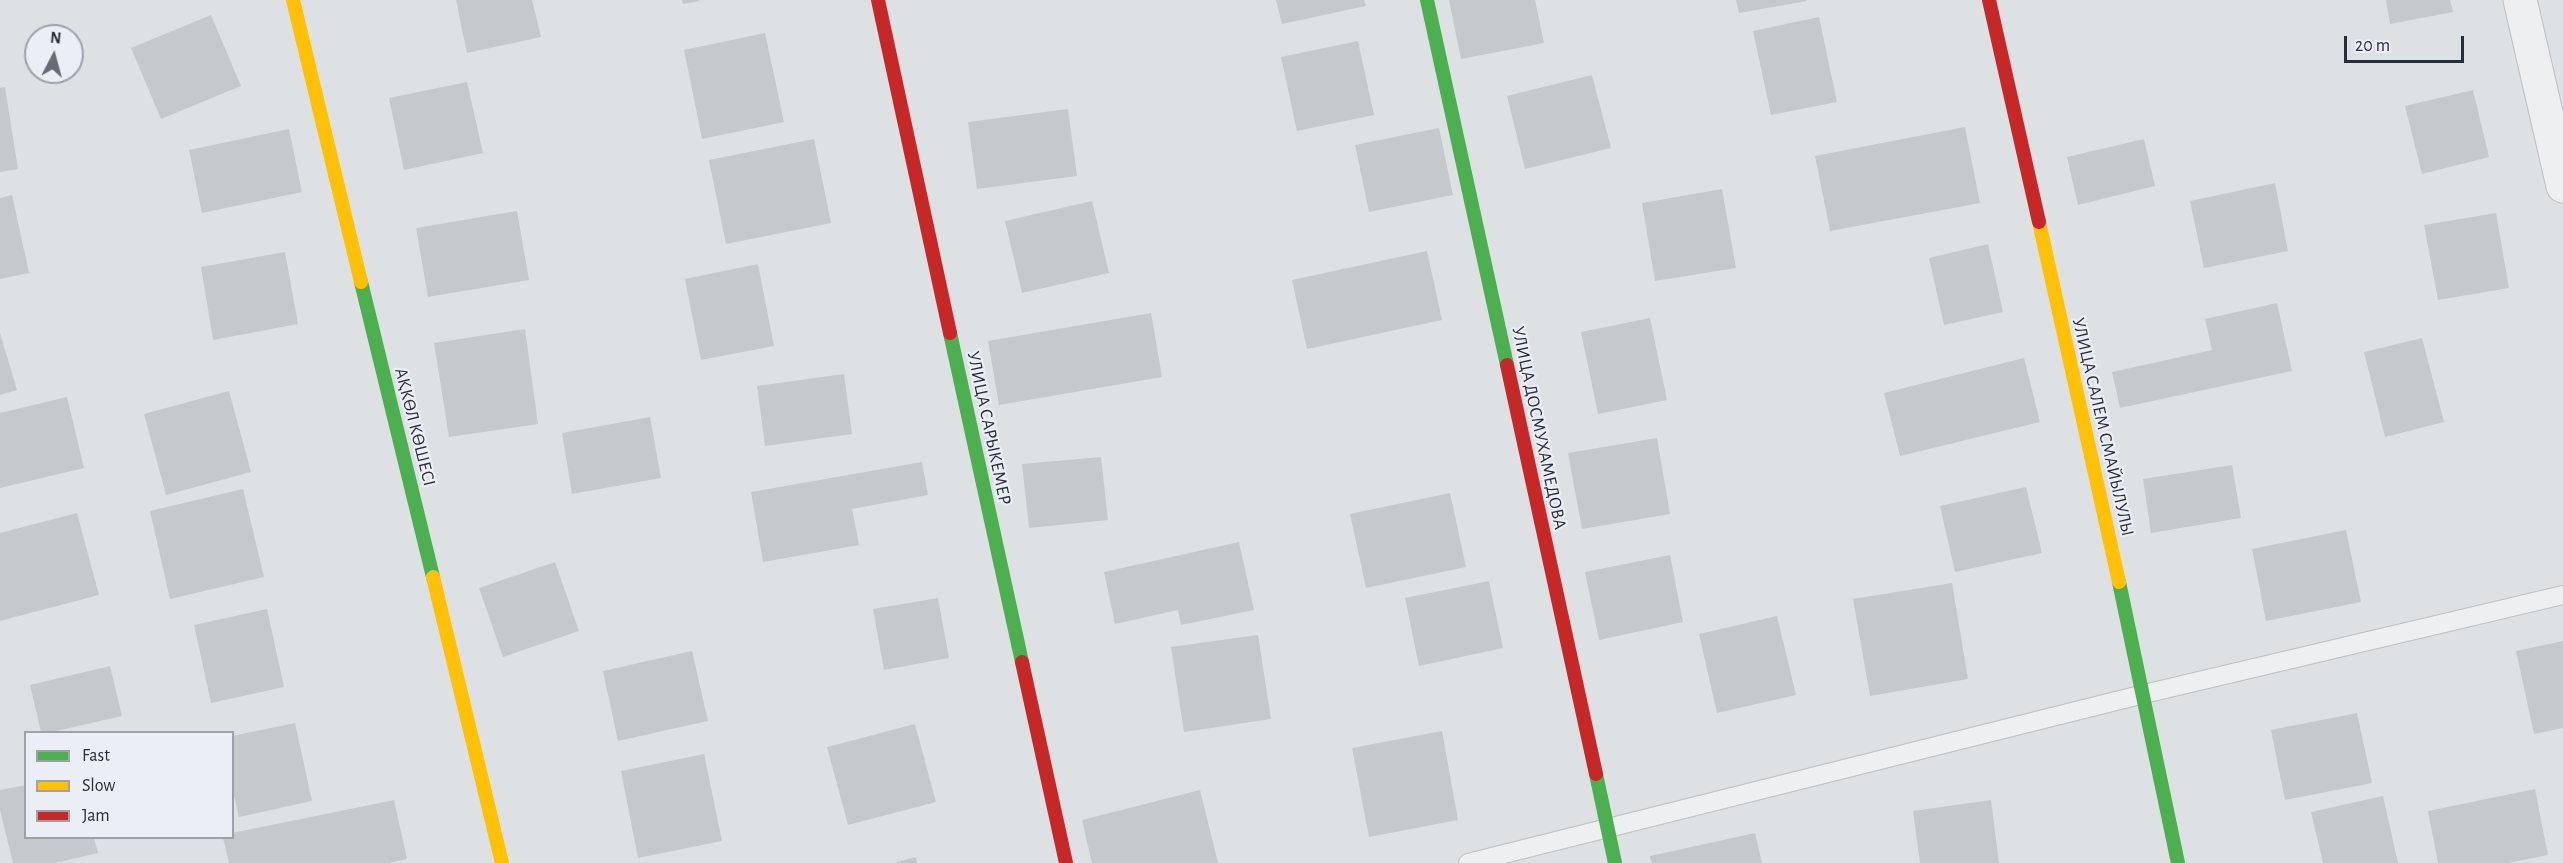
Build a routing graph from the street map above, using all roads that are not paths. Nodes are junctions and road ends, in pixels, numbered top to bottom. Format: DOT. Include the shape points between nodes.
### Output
graph roads {
  1 [pos="294,0"];
  2 [pos="878,0"];
  3 [pos="1427,0"];
  4 [pos="1989,0"];
  5 [pos="2520,0"];
  6 [pos="2563,186"];
  7 [pos="2563,595"];
  8 [pos="2144,694"];
  9 [pos="1608,829"];
  10 [pos="502,863"];
  11 [pos="1066,863"];
  12 [pos="1468,863"];
  13 [pos="1615,863"];
  14 [pos="2178,863"];
  1 -- 10 [label="street, АҚКӨЛ КӨШЕСІ"];
  2 -- 11 [label="street, УЛИЦА САРЫКЕМЕР"];
  3 -- 9 [label="street, УЛИЦА ДОСМУХАМЕДОВА"];
  4 -- 8 [label="street, УЛИЦА САЛЕМ СМАЙЫЛУЛЫ"];
  5 -- 6 [label="street"];
  7 -- 8 [label="lane"];
  8 -- 9 [label="lane"];
  8 -- 14 [label="street, УЛИЦА САЛЕМ СМАЙЫЛУЛЫ"];
  9 -- 12 [label="lane"];
  9 -- 13 [label="street, УЛИЦА ДОСМУХАМЕДОВА"];
}
